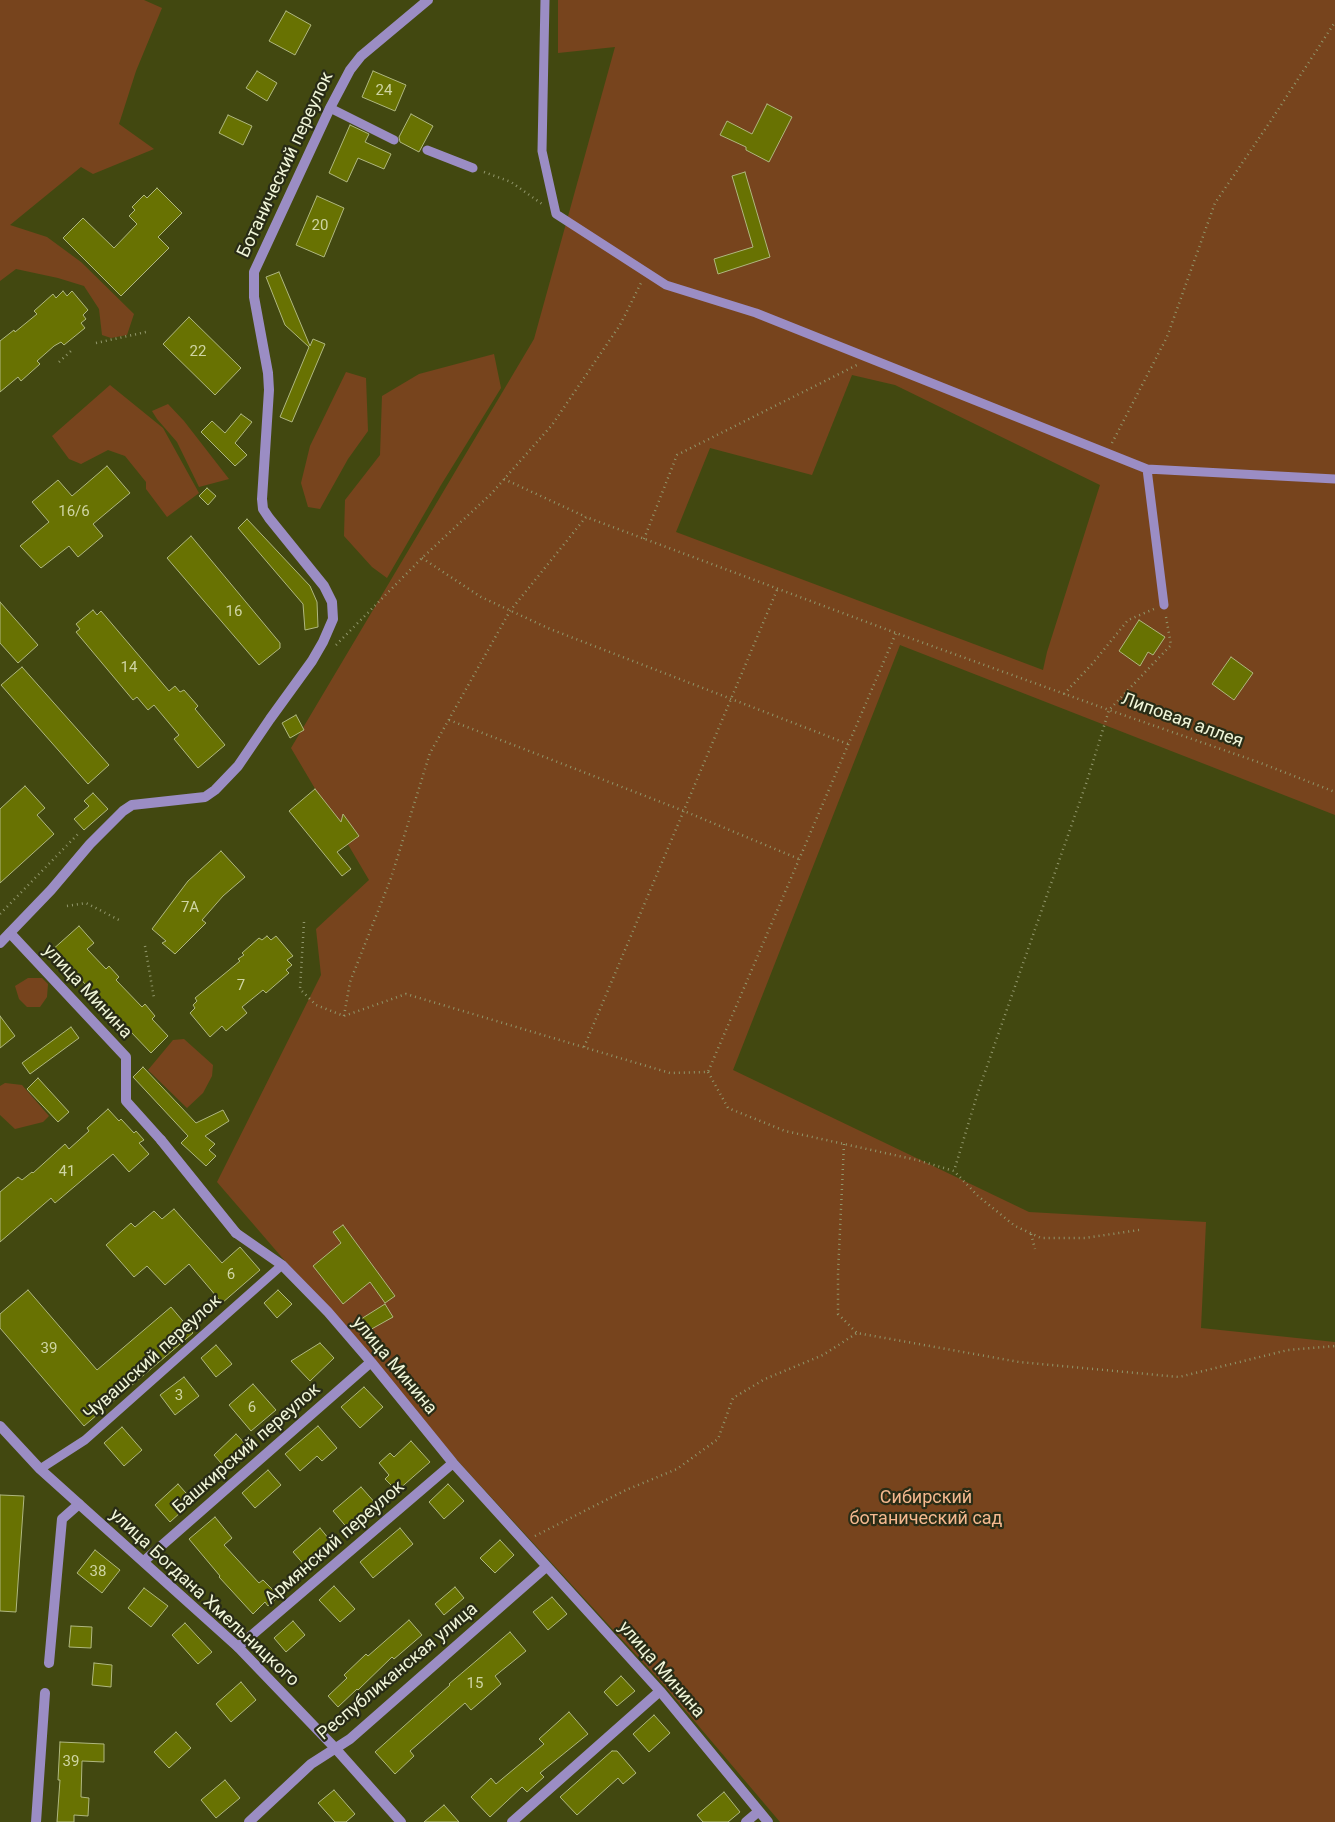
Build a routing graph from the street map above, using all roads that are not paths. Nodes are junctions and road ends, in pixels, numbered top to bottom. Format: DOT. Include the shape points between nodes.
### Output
graph roads {
  1 [pos="428,0"];
  2 [pos="545,0"];
  3 [pos="330,108"];
  4 [pos="394,140"];
  5 [pos="428,150"];
  6 [pos="473,168"];
  7 [pos="1147,469"];
  8 [pos="1335,479"];
  9 [pos="1164,605"];
  10 [pos="10,933"];
  11 [pos="0,943"];
  12 [pos="282,1264"];
  13 [pos="370,1362"];
  14 [pos="0,1426"];
  15 [pos="453,1463"];
  16 [pos="40,1470"];
  17 [pos="79,1504"];
  18 [pos="144,1562"];
  19 [pos="546,1566"];
  20 [pos="238,1648"];
  21 [pos="49,1663"];
  22 [pos="660,1691"];
  23 [pos="45,1693"];
  24 [pos="335,1748"];
  25 [pos="759,1811"];
  26 [pos="36,1822"];
  27 [pos="248,1822"];
  28 [pos="401,1822"];
  29 [pos="512,1822"];
  30 [pos="746,1822"];
  31 [pos="768,1822"];
  1 -- 3 [label="street, Ботанический переулок" via="361,56"];
  2 -- 7 [label="lane" via="542,151 556,214 666,285 756,313"];
  3 -- 4 [label="lane"];
  3 -- 10 [label="street, Ботанический переулок" via="258,260 253,284 269,390 263,509 324,586 332,602 334,619 312,661 238,766 215,790 205,797 132,805 123,811"];
  5 -- 6 [label="lane"];
  7 -- 8 [label="lane"];
  7 -- 9 [label="lane"];
  10 -- 11 [label="street, Ботанический переулок"];
  10 -- 12 [label="street, улица Минина" via="126,1057 126,1102 236,1233"];
  12 -- 13 [label="street, улица Минина"];
  12 -- 16 [label="lane, Чувашский переулок" via="85,1440"];
  13 -- 15 [label="street, улица Минина"];
  13 -- 18 [label="street, Башкирский переулок"];
  14 -- 16 [label="street, улица Богдана Хмельницкого"];
  15 -- 19 [label="street, улица Минина"];
  15 -- 20 [label="street, Армянский переулок"];
  16 -- 17 [label="street, улица Богдана Хмельницкого"];
  17 -- 18 [label="street, улица Богдана Хмельницкого"];
  17 -- 21 [label="street" via="62,1519"];
  18 -- 20 [label="street, улица Богдана Хмельницкого"];
  19 -- 22 [label="street, улица Минина"];
  19 -- 24 [label="street, Республиканская улица" via="350,1739"];
  20 -- 24 [label="street, улица Богдана Хмельницкого"];
  22 -- 25 [label="street, улица Минина"];
  22 -- 29 [label="street"];
  23 -- 26 [label="street"];
  24 -- 27 [label="street, Республиканская улица" via="311,1764"];
  24 -- 28 [label="street, улица Богдана Хмельницкого"];
  25 -- 30 [label="street"];
  25 -- 31 [label="street, улица Минина"];
}
